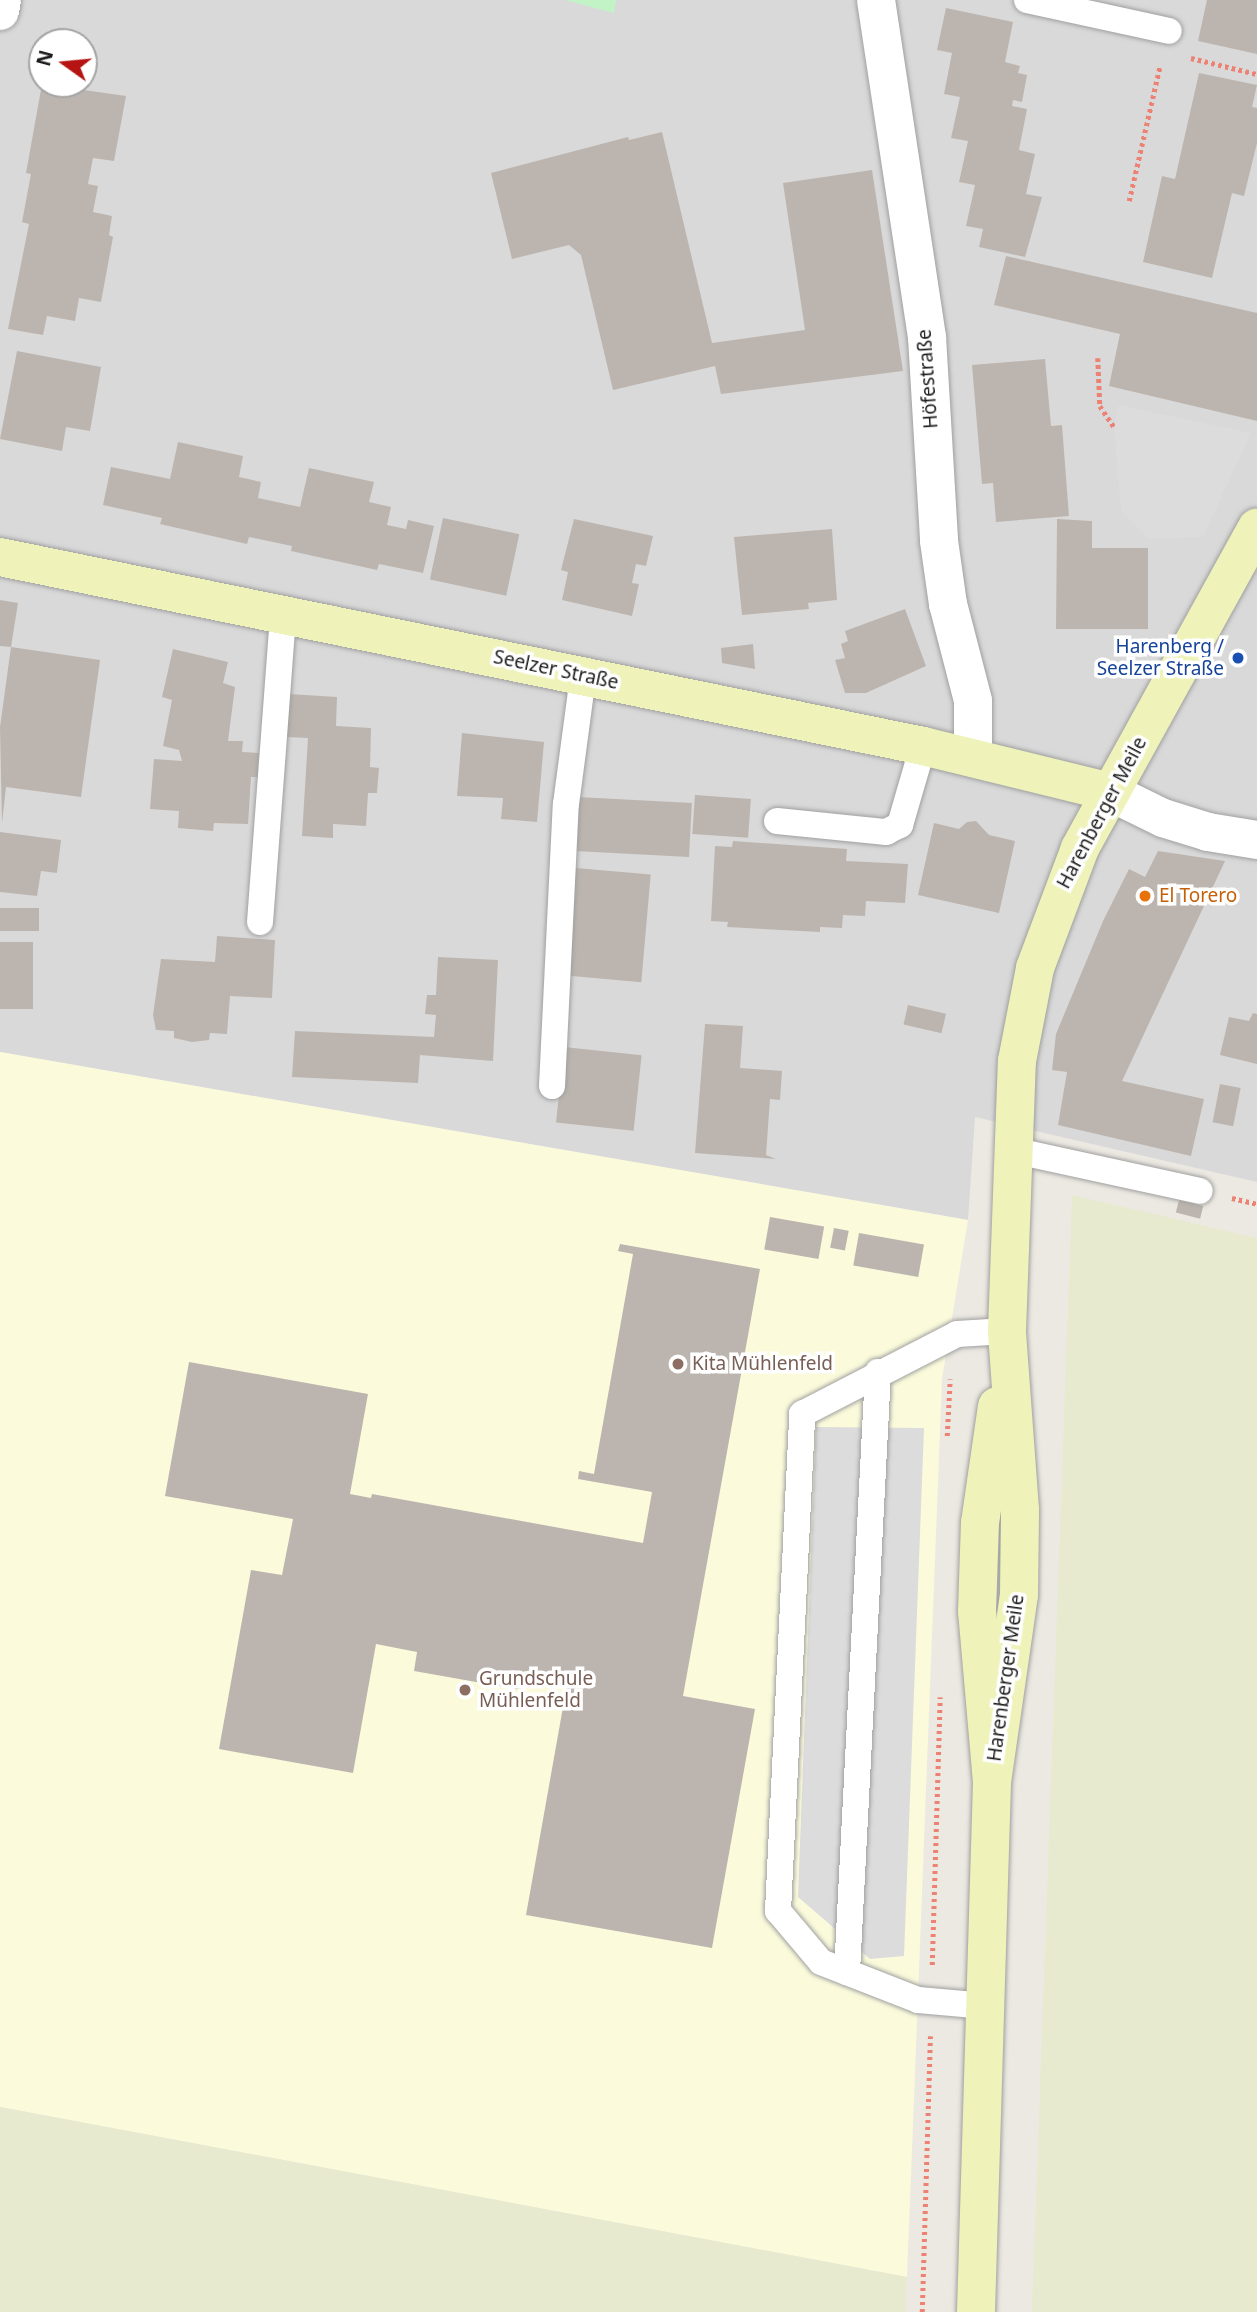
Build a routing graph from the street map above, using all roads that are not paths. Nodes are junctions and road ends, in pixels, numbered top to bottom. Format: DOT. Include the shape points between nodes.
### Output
graph roads {
  1 [pos="2,0"];
  2 [pos="876,0"];
  3 [pos="1027,0"];
  4 [pos="1100,8"];
  5 [pos="0,11"];
  6 [pos="1166,41"];
  7 [pos="1257,528"];
  8 [pos="0,557"];
  9 [pos="283,613"];
  10 [pos="583,676"];
  11 [pos="923,746"];
  12 [pos="973,758"];
  13 [pos="1110,792"];
  14 [pos="777,821"];
  15 [pos="1257,840"];
  16 [pos="260,922"];
  17 [pos="552,1086"];
  18 [pos="1012,1150"];
  19 [pos="1200,1191"];
  20 [pos="1007,1331"];
  21 [pos="878,1372"];
  22 [pos="847,1972"];
  23 [pos="986,2006"];
  24 [pos="976,2312"];
  1 -- 5 [label="street"];
  2 -- 12 [label="street, Höfestraße" via="926,337 939,541 948,604 973,701"];
  3 -- 4 [label="lane"];
  4 -- 6 [label="lane"];
  7 -- 13 [label="main road, Harenberger Meile"];
  8 -- 9 [label="main road, Seelzer Straße"];
  9 -- 10 [label="main road, Seelzer Straße"];
  9 -- 16 [label="lane"];
  10 -- 11 [label="main road, Seelzer Straße"];
  10 -- 17 [label="lane" via="566,804"];
  11 -- 12 [label="main road, Seelzer Straße"];
  11 -- 14 [label="lane" via="900,825 886,832"];
  12 -- 13 [label="main road, Seelzer Straße"];
  13 -- 15 [label="street" via="1175,822"];
  13 -- 18 [label="main road, Harenberger Meile" via="1064,882 1035,968 1017,1061"];
  18 -- 19 [label="lane"];
  18 -- 20 [label="main road, Harenberger Meile"];
  20 -- 21 [label="lane" via="957,1334"];
  20 -- 23 [label="main road, Harenberger Meile" via="1020,1510 1019,1595 992,1782"];
  21 -- 22 [label="lane"];
  21 -- 22 [label="lane" via="802,1414 778,1911 821,1962"];
  22 -- 23 [label="lane" via="930,2001"];
  23 -- 24 [label="main road, Harenberger Meile"];
}
